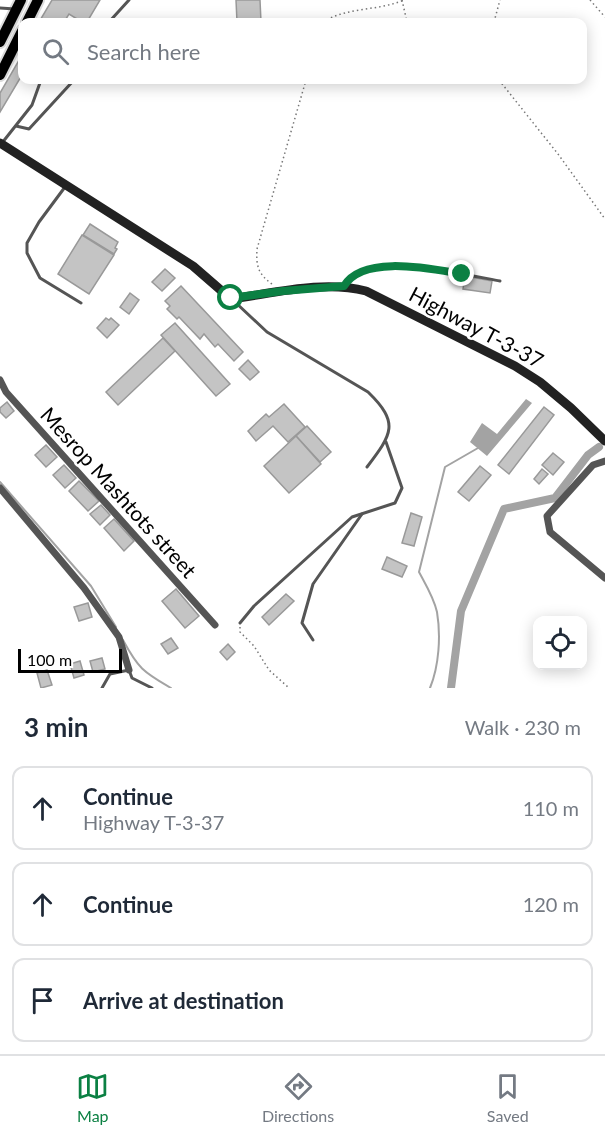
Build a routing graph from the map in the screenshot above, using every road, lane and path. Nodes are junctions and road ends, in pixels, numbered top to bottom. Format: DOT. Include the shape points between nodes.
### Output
graph roads {
  1 [pos="38,0"];
  2 [pos="129,0"];
  3 [pos="403,0"];
  4 [pos="500,0"];
  5 [pos="590,0"];
  6 [pos="19,4"];
  7 [pos="0,8"];
  8 [pos="605,17"];
  9 [pos="29,18"];
  10 [pos="113,18"];
  11 [pos="332,18"];
  12 [pos="406,18"];
  13 [pos="495,18"];
  14 [pos="18,39"];
  15 [pos="0,42"];
  16 [pos="0,75"];
  17 [pos="40,84"];
  18 [pos="70,84"];
  19 [pos="305,84"];
  20 [pos="502,84"];
  21 [pos="16,126"];
  22 [pos="0,144"];
  23 [pos="66,186"];
  24 [pos="605,219"];
  25 [pos="501,281"];
  26 [pos="344,286"];
  27 [pos="283,291"];
  28 [pos="231,298"];
  29 [pos="81,303"];
  30 [pos="0,380"];
  31 [pos="605,441"];
  32 [pos="386,442"];
  33 [pos="605,460"];
  34 [pos="367,466"];
  35 [pos="0,488"];
  36 [pos="362,514"];
  37 [pos="605,578"];
  38 [pos="240,623"];
  39 [pos="215,625"];
  40 [pos="313,640"];
  41 [pos="129,670"];
  42 [pos="102,688"];
  43 [pos="152,688"];
  44 [pos="289,688"];
  1 -- 9 [label="highway"];
  2 -- 10 [label="lane"];
  3 -- 11 [label="path"];
  3 -- 12 [label="path"];
  4 -- 13 [label="path"];
  5 -- 8 [label="path"];
  6 -- 7 [label="lane"];
  6 -- 15 [label="highway"];
  14 -- 16 [label="highway"];
  17 -- 21 [label="lane" via="32,105"];
  18 -- 21 [label="lane" via="29,129"];
  19 -- 27 [label="path" via="257,249 256,266 261,276"];
  20 -- 24 [label="path"];
  21 -- 22 [label="lane"];
  22 -- 23 [label="main road"];
  23 -- 28 [label="main road" via="193,266"];
  23 -- 29 [label="lane" via="39,222 27,243 27,253 40,278"];
  25 -- 26 [label="lane" via="423,268 373,267 349,277"];
  26 -- 27 [label="main road, Highway T-3-37"];
  26 -- 31 [label="main road, Highway T-3-37" via="366,291 515,366 540,382"];
  27 -- 28 [label="main road, Highway T-3-37"];
  28 -- 32 [label="lane" via="267,332 379,402 389,420"];
  30 -- 39 [label="street, Mesrop Mashtots street" via="6,392"];
  32 -- 34 [label="lane"];
  32 -- 36 [label="lane" via="401,494 395,503"];
  33 -- 37 [label="street" via="592,465 547,516 550,532"];
  35 -- 41 [label="street" via="84,588 119,638"];
  36 -- 38 [label="lane" via="352,517"];
  36 -- 40 [label="lane" via="314,584 302,623"];
  38 -- 44 [label="path" via="240,632 255,646 269,670"];
  41 -- 42 [label="lane" via="110,674"];
  41 -- 43 [label="lane" via="132,678"];
}
